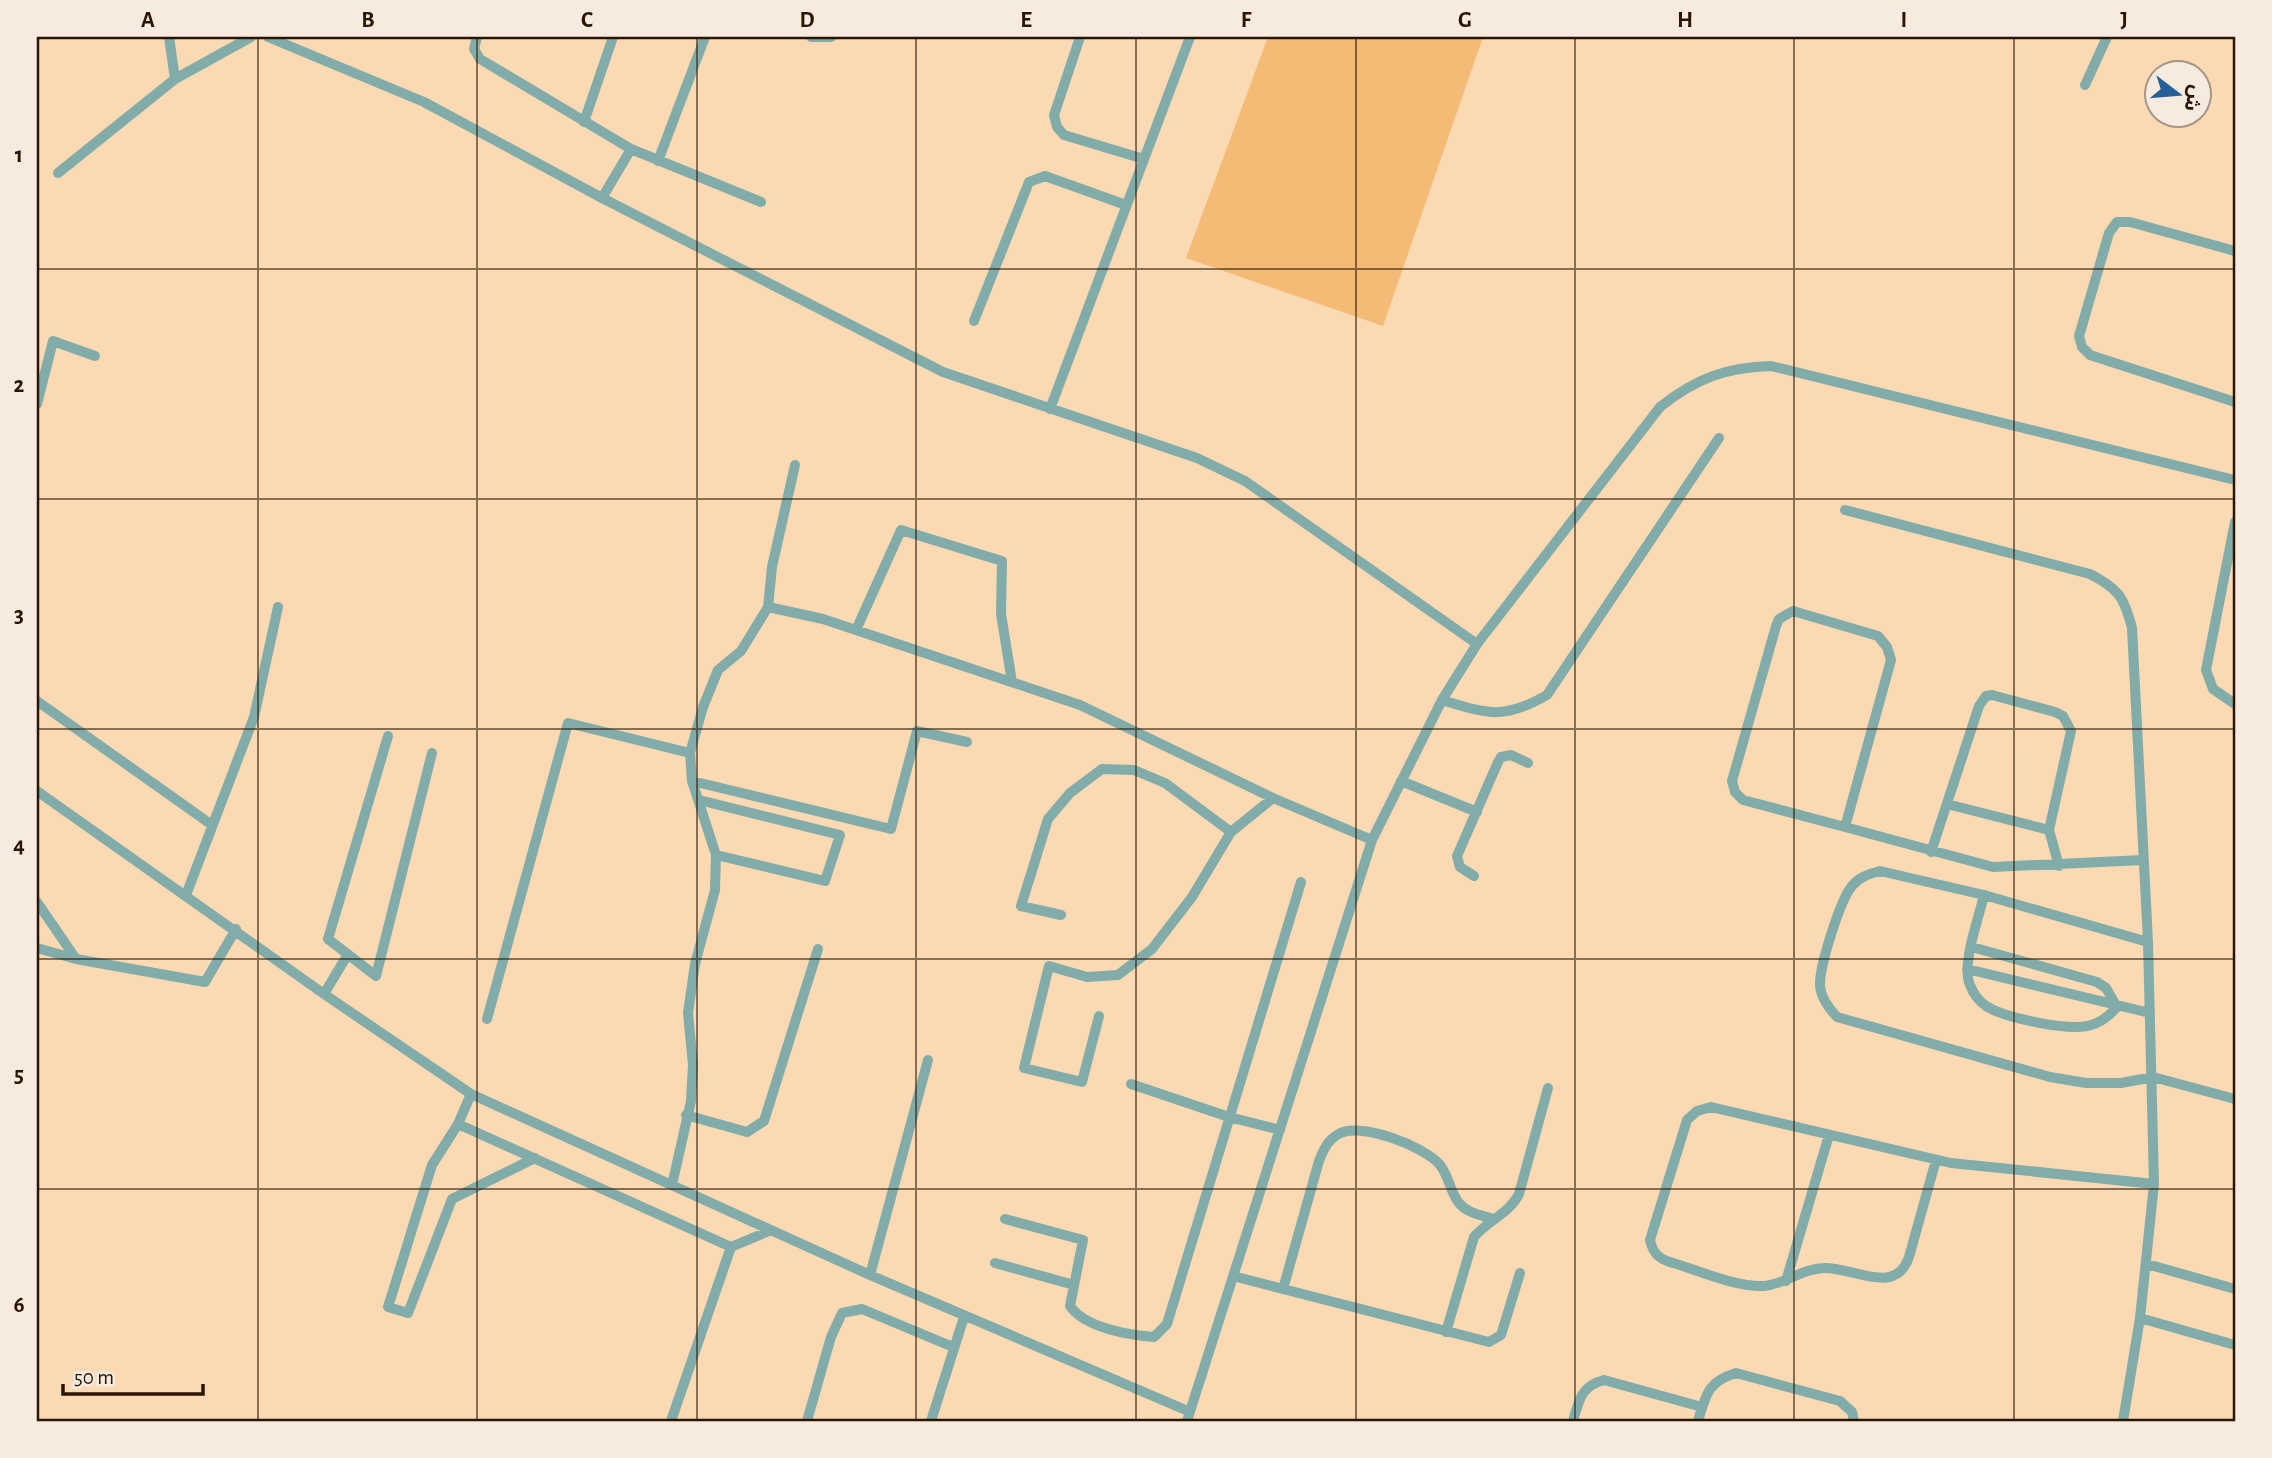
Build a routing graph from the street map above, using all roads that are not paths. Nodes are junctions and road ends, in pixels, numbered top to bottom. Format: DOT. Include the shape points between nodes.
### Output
graph roads {
  1 [pos="169,37"];
  2 [pos="251,37"];
  3 [pos="268,37"];
  4 [pos="477,37"];
  5 [pos="613,37"];
  6 [pos="705,37"];
  7 [pos="811,37"];
  8 [pos="831,37"];
  9 [pos="1080,37"];
  10 [pos="1190,37"];
  11 [pos="2107,37"];
  12 [pos="175,79"];
  13 [pos="2085,85"];
  14 [pos="584,122"];
  15 [pos="631,149"];
  16 [pos="1144,159"];
  17 [pos="658,162"];
  18 [pos="58,173"];
  19 [pos="601,198"];
  20 [pos="761,202"];
  21 [pos="1126,205"];
  22 [pos="2235,251"];
  23 [pos="974,321"];
  24 [pos="95,356"];
  25 [pos="2235,402"];
  26 [pos="37,404"];
  27 [pos="1050,409"];
  28 [pos="1719,438"];
  29 [pos="795,465"];
  30 [pos="2235,480"];
  31 [pos="1845,510"];
  32 [pos="2235,522"];
  33 [pos="278,607"];
  34 [pos="768,607"];
  35 [pos="856,630"];
  36 [pos="1477,643"];
  37 [pos="1012,682"];
  38 [pos="1442,700"];
  39 [pos="37,701"];
  40 [pos="2235,704"];
  41 [pos="388,736"];
  42 [pos="967,742"];
  43 [pos="432,753"];
  44 [pos="690,754"];
  45 [pos="1528,763"];
  46 [pos="692,781"];
  47 [pos="1401,781"];
  48 [pos="37,791"];
  49 [pos="1273,798"];
  50 [pos="698,800"];
  51 [pos="1947,804"];
  52 [pos="1477,812"];
  53 [pos="212,825"];
  54 [pos="1844,827"];
  55 [pos="2049,830"];
  56 [pos="1231,832"];
  57 [pos="1372,841"];
  58 [pos="1931,852"];
  59 [pos="716,855"];
  60 [pos="2143,860"];
  61 [pos="2059,866"];
  62 [pos="1474,876"];
  63 [pos="1301,882"];
  64 [pos="186,895"];
  65 [pos="1984,895"];
  66 [pos="37,902"];
  67 [pos="1060,915"];
  68 [pos="236,929"];
  69 [pos="2148,942"];
  70 [pos="1972,947"];
  71 [pos="37,948"];
  72 [pos="818,949"];
  73 [pos="348,954"];
  74 [pos="76,959"];
  75 [pos="1967,969"];
  76 [pos="324,994"];
  77 [pos="2117,1007"];
  78 [pos="2150,1013"];
  79 [pos="1098,1016"];
  80 [pos="487,1018"];
  81 [pos="929,1060"];
  82 [pos="2153,1077"];
  83 [pos="1131,1084"];
  84 [pos="1548,1088"];
  85 [pos="471,1094"];
  86 [pos="2235,1099"];
  87 [pos="686,1115"];
  88 [pos="1228,1117"];
  89 [pos="458,1124"];
  90 [pos="1280,1130"];
  91 [pos="1829,1135"];
  92 [pos="535,1158"];
  93 [pos="1936,1160"];
  94 [pos="2154,1184"];
  95 [pos="673,1185"];
  96 [pos="1005,1219"];
  97 [pos="1493,1219"];
  98 [pos="769,1231"];
  99 [pos="732,1247"];
  100 [pos="995,1263"];
  101 [pos="2147,1264"];
  102 [pos="1520,1273"];
  103 [pos="870,1275"];
  104 [pos="1233,1276"];
  105 [pos="1786,1281"];
  106 [pos="1074,1285"];
  107 [pos="1283,1289"];
  108 [pos="2235,1289"];
  109 [pos="964,1317"];
  110 [pos="2140,1318"];
  111 [pos="1446,1332"];
  112 [pos="2235,1345"];
  113 [pos="953,1347"];
  114 [pos="1702,1407"];
  115 [pos="1187,1416"];
  116 [pos="671,1421"];
  117 [pos="807,1421"];
  118 [pos="931,1421"];
  119 [pos="1573,1421"];
  120 [pos="1698,1421"];
  121 [pos="1854,1421"];
  122 [pos="2123,1421"];
  1 -- 12 [label="lane"];
  2 -- 12 [label="lane"];
  3 -- 19 [label="lane" via="424,102"];
  4 -- 14 [label="lane" via="474,49 480,59"];
  5 -- 14 [label="lane"];
  6 -- 17 [label="lane"];
  7 -- 8 [label="lane"];
  9 -- 16 [label="lane" via="1054,115 1056,127 1064,135"];
  10 -- 16 [label="lane"];
  11 -- 13 [label="lane"];
  12 -- 18 [label="lane"];
  14 -- 15 [label="lane"];
  15 -- 17 [label="lane"];
  15 -- 19 [label="lane"];
  16 -- 21 [label="lane"];
  17 -- 20 [label="lane"];
  19 -- 27 [label="lane" via="943,372"];
  21 -- 23 [label="lane" via="1045,176 1036,177 1025,190"];
  21 -- 27 [label="lane"];
  22 -- 25 [label="lane" via="2117,222 2109,233 2079,336 2090,355"];
  24 -- 26 [label="lane" via="53,341"];
  27 -- 36 [label="lane" via="1198,458 1245,481"];
  28 -- 38 [label="lane" via="1547,695 1523,709 1495,713"];
  29 -- 34 [label="lane" via="772,567"];
  30 -- 36 [label="lane" via="1801,371 1741,366 1702,379 1660,407"];
  31 -- 60 [label="lane" via="2090,574 2110,584 2126,601 2132,628"];
  32 -- 40 [label="lane" via="2206,670 2213,689"];
  33 -- 53 [label="lane" via="254,717"];
  34 -- 35 [label="lane"];
  34 -- 44 [label="lane" via="741,651 718,670"];
  35 -- 37 [label="lane"];
  35 -- 37 [label="lane" via="901,530 1002,561 1001,614"];
  36 -- 38 [label="lane"];
  37 -- 49 [label="lane" via="1080,705"];
  38 -- 47 [label="lane"];
  39 -- 53 [label="lane"];
  41 -- 73 [label="lane" via="328,939"];
  42 -- 46 [label="lane" via="917,731 891,829"];
  43 -- 73 [label="lane" via="376,976"];
  44 -- 46 [label="lane"];
  44 -- 80 [label="lane" via="568,723"];
  45 -- 52 [label="lane" via="1511,755 1501,757"];
  46 -- 50 [label="lane"];
  47 -- 52 [label="lane"];
  47 -- 57 [label="lane"];
  48 -- 64 [label="lane"];
  49 -- 56 [label="lane"];
  49 -- 57 [label="lane"];
  50 -- 59 [label="lane"];
  50 -- 59 [label="lane" via="840,835 825,881"];
  51 -- 55 [label="lane"];
  51 -- 55 [label="lane" via="1982,700 1998,696 2055,712 2069,722 2071,731"];
  51 -- 58 [label="lane"];
  52 -- 62 [label="lane" via="1457,856 1460,867"];
  53 -- 64 [label="lane"];
  54 -- 54 [label="lane" via="1891,660 1878,636 1793,611 1776,626 1732,781 1743,800"];
  54 -- 58 [label="lane"];
  55 -- 61 [label="lane"];
  56 -- 67 [label="lane" via="1166,783 1134,770 1102,769 1070,793 1048,819 1021,906"];
  56 -- 79 [label="lane" via="1192,897 1152,949 1118,975 1087,977 1049,966 1024,1068 1082,1082"];
  57 -- 90 [label="lane"];
  58 -- 61 [label="lane" via="1993,867"];
  59 -- 87 [label="lane" via="715,890 695,964 688,1013 693,1065"];
  60 -- 61 [label="lane"];
  60 -- 69 [label="lane"];
  63 -- 88 [label="lane"];
  64 -- 68 [label="lane"];
  65 -- 69 [label="lane"];
  65 -- 70 [label="lane"];
  65 -- 82 [label="lane" via="1888,872 1864,875 1852,886 1840,914 1820,985 1825,1003 1845,1020 2038,1074 2086,1083"];
  66 -- 74 [label="lane"];
  68 -- 74 [label="lane" via="205,982"];
  68 -- 76 [label="lane"];
  69 -- 78 [label="lane"];
  70 -- 75 [label="lane"];
  70 -- 77 [label="lane" via="2097,982"];
  71 -- 74 [label="lane"];
  72 -- 87 [label="lane" via="764,1121 747,1132"];
  73 -- 76 [label="lane"];
  75 -- 77 [label="lane"];
  75 -- 77 [label="lane" via="1975,995 1997,1011 2075,1028 2106,1018"];
  76 -- 85 [label="lane"];
  77 -- 78 [label="lane"];
  78 -- 82 [label="lane"];
  81 -- 103 [label="lane"];
  82 -- 86 [label="lane"];
  82 -- 94 [label="lane"];
  83 -- 88 [label="lane"];
  84 -- 97 [label="lane" via="1519,1194 1513,1205"];
  85 -- 89 [label="lane"];
  85 -- 95 [label="lane"];
  87 -- 95 [label="lane"];
  88 -- 90 [label="lane"];
  88 -- 106 [label="lane" via="1167,1324 1154,1337 1136,1336 1078,1317 1070,1306"];
  89 -- 92 [label="lane"];
  89 -- 92 [label="lane" via="432,1165 388,1307 408,1313 452,1199"];
  90 -- 104 [label="lane"];
  91 -- 93 [label="lane"];
  91 -- 105 [label="lane"];
  91 -- 105 [label="lane" via="1711,1107 1697,1111 1682,1133 1650,1240 1660,1259 1749,1284"];
  92 -- 99 [label="lane"];
  93 -- 94 [label="lane"];
  93 -- 105 [label="lane" via="1905,1269 1885,1279 1823,1268"];
  94 -- 101 [label="lane"];
  95 -- 98 [label="lane"];
  96 -- 106 [label="lane" via="1083,1240"];
  97 -- 107 [label="lane" via="1466,1210 1439,1165 1421,1151 1354,1129 1338,1134 1319,1161"];
  97 -- 111 [label="lane" via="1474,1237"];
  98 -- 99 [label="lane"];
  98 -- 103 [label="lane"];
  99 -- 116 [label="lane"];
  100 -- 106 [label="lane"];
  101 -- 108 [label="lane"];
  101 -- 110 [label="lane"];
  102 -- 111 [label="lane" via="1496,1340 1482,1342"];
  103 -- 109 [label="lane"];
  104 -- 107 [label="lane"];
  104 -- 115 [label="lane"];
  107 -- 111 [label="lane"];
  109 -- 113 [label="lane"];
  109 -- 115 [label="lane"];
  110 -- 112 [label="lane"];
  110 -- 122 [label="lane"];
  113 -- 117 [label="lane" via="862,1309 842,1313"];
  113 -- 118 [label="lane"];
  114 -- 119 [label="lane" via="1604,1380 1582,1392"];
  114 -- 120 [label="lane"];
  114 -- 121 [label="lane" via="1707,1390 1719,1378 1736,1373 1840,1401 1852,1412"];
}
